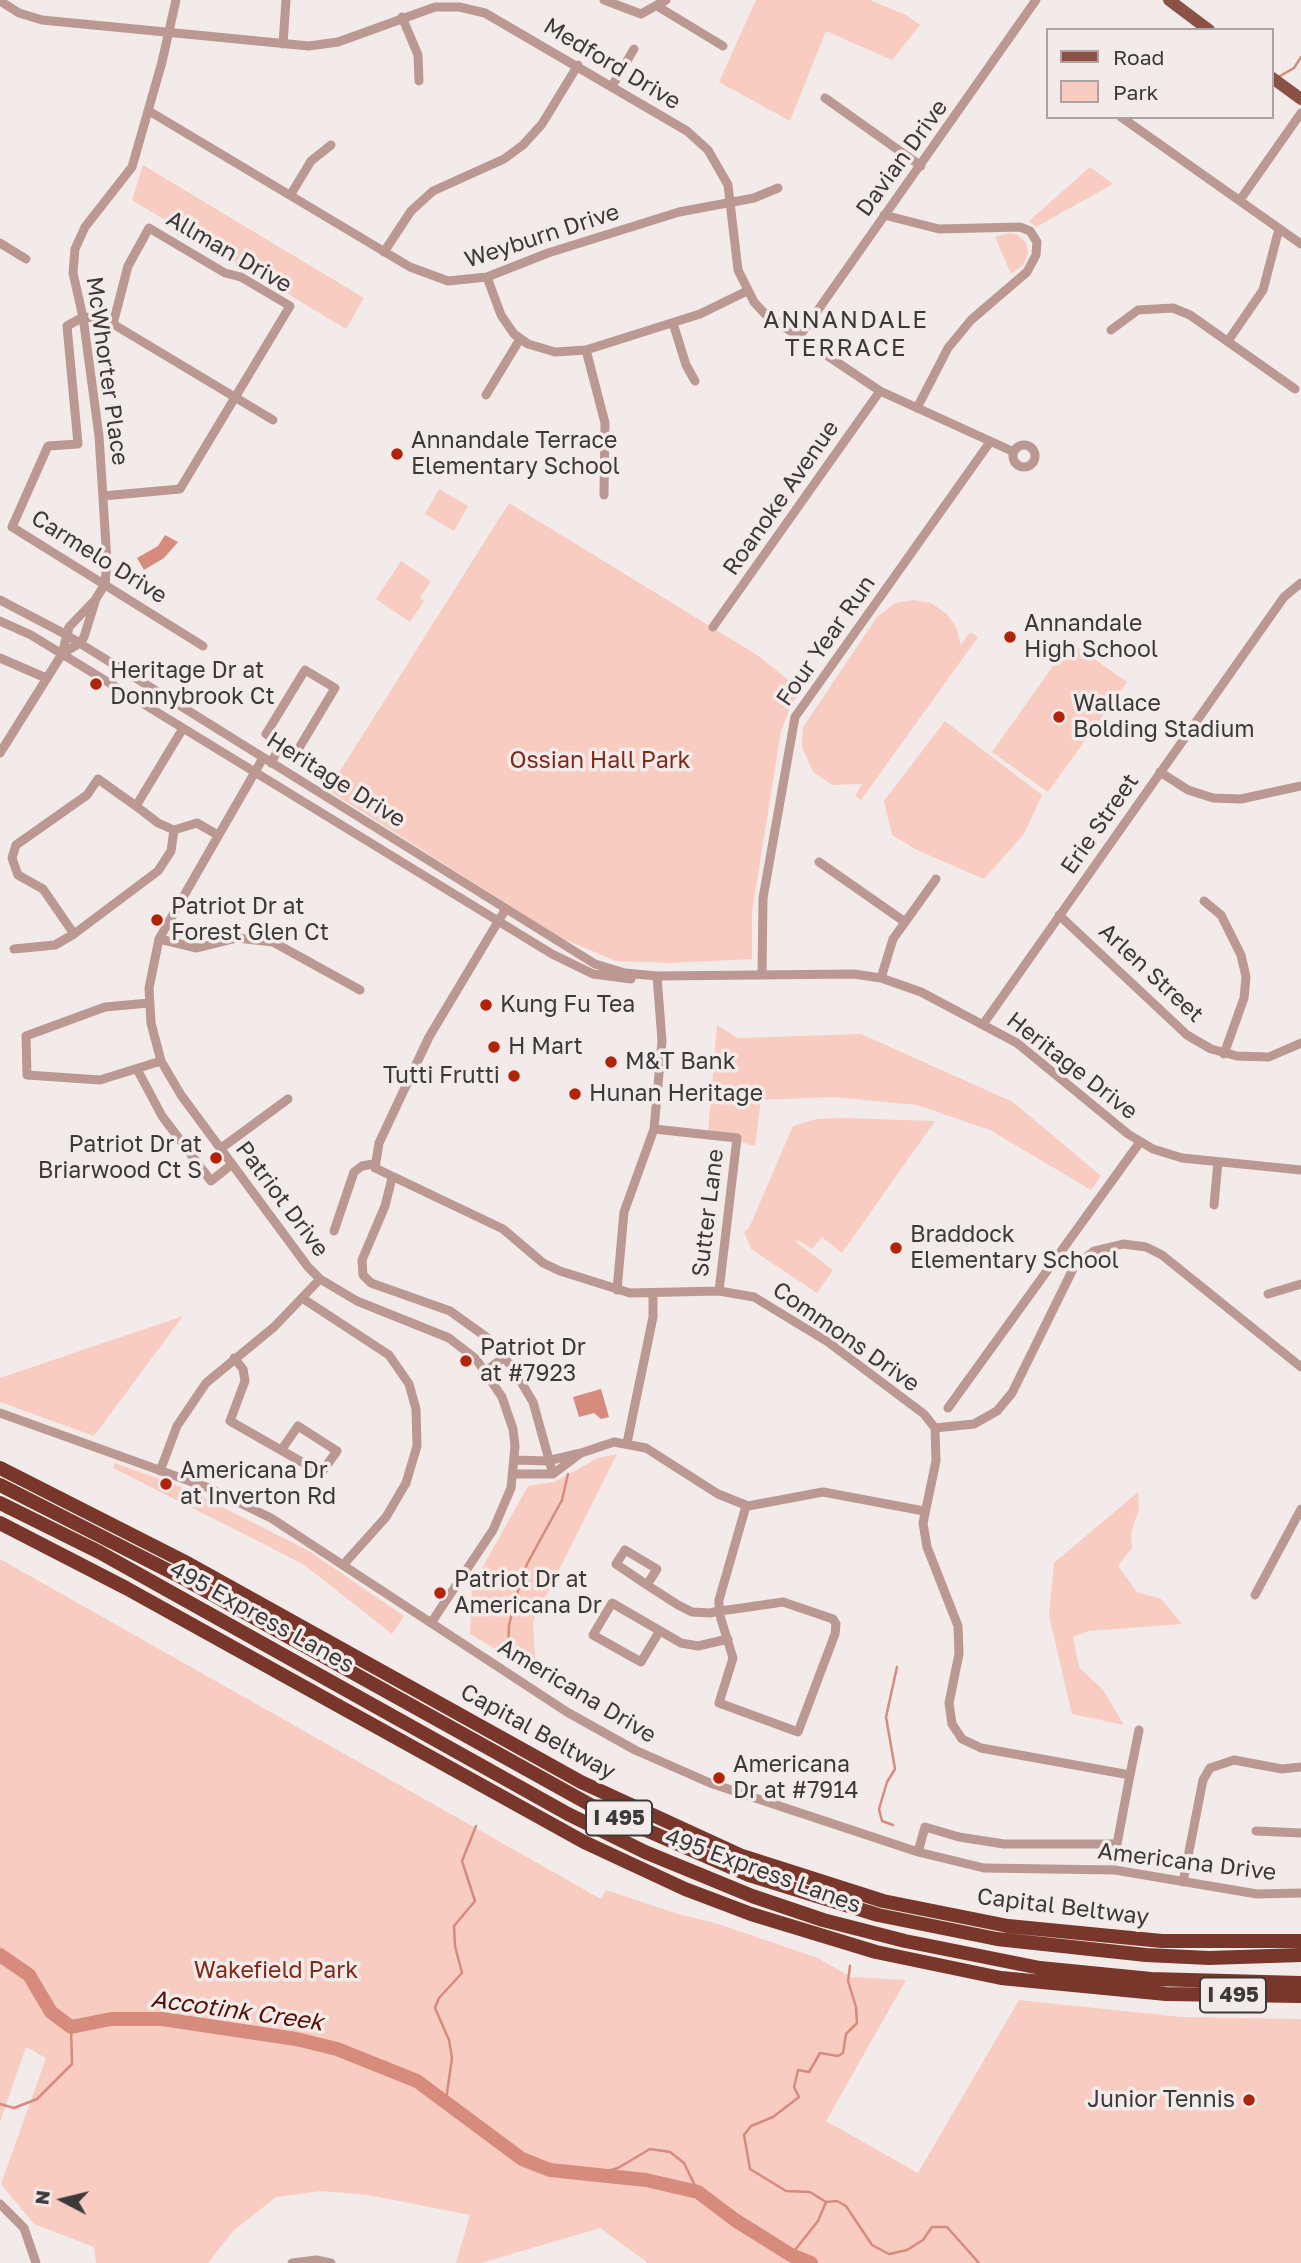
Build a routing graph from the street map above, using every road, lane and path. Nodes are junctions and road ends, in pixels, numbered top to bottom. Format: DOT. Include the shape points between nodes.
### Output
graph roads {
  1 [pos="176,0"];
  2 [pos="286,0"];
  3 [pos="604,0"];
  4 [pos="1036,0"];
  5 [pos="1169,0"];
  6 [pos="0,1"];
  7 [pos="662,3"];
  8 [pos="434,4"];
  9 [pos="402,17"];
  10 [pos="1206,28"];
  11 [pos="169,33"];
  12 [pos="283,44"];
  13 [pos="723,46"];
  14 [pos="634,49"];
  15 [pos="578,65"];
  16 [pos="1273,78"];
  17 [pos="419,81"];
  18 [pos="612,86"];
  19 [pos="825,97"];
  20 [pos="1301,99"];
  21 [pos="149,111"];
  22 [pos="1301,113"];
  23 [pos="1124,119"];
  24 [pos="331,145"];
  25 [pos="921,166"];
  26 [pos="778,188"];
  27 [pos="290,194"];
  28 [pos="732,200"];
  29 [pos="1240,201"];
  30 [pos="884,215"];
  31 [pos="1279,229"];
  32 [pos="0,243"];
  33 [pos="1301,244"];
  34 [pos="384,252"];
  35 [pos="26,258"];
  36 [pos="487,277"];
  37 [pos="747,291"];
  38 [pos="83,317"];
  39 [pos="673,323"];
  40 [pos="113,324"];
  41 [pos="1111,330"];
  42 [pos="799,337"];
  43 [pos="520,339"];
  44 [pos="1228,341"];
  45 [pos="586,350"];
  46 [pos="695,381"];
  47 [pos="1295,389"];
  48 [pos="880,391"];
  49 [pos="486,395"];
  50 [pos="234,398"];
  51 [pos="917,408"];
  52 [pos="273,420"];
  53 [pos="990,442"];
  54 [pos="1014,452"];
  55 [pos="604,495"];
  56 [pos="103,496"];
  57 [pos="1301,583"];
  58 [pos="105,584"];
  59 [pos="0,600"];
  60 [pos="95,600"];
  61 [pos="0,621"];
  62 [pos="713,626"];
  63 [pos="65,634"];
  64 [pos="80,643"];
  65 [pos="203,646"];
  66 [pos="62,654"];
  67 [pos="0,659"];
  68 [pos="46,678"];
  69 [pos="182,730"];
  70 [pos="281,744"];
  71 [pos="0,753"];
  72 [pos="267,760"];
  73 [pos="255,772"];
  74 [pos="1160,772"];
  75 [pos="1301,786"];
  76 [pos="136,806"];
  77 [pos="174,830"];
  78 [pos="216,834"];
  79 [pos="819,862"];
  80 [pos="936,878"];
  81 [pos="1204,901"];
  82 [pos="505,910"];
  83 [pos="1059,915"];
  84 [pos="498,920"];
  85 [pos="905,922"];
  86 [pos="74,934"];
  87 [pos="159,939"];
  88 [pos="14,949"];
  89 [pos="762,975"];
  90 [pos="657,976"];
  91 [pos="881,978"];
  92 [pos="360,990"];
  93 [pos="149,1003"];
  94 [pos="984,1023"];
  95 [pos="1301,1043"];
  96 [pos="1224,1054"];
  97 [pos="161,1061"];
  98 [pos="138,1071"];
  99 [pos="288,1099"];
  100 [pos="654,1129"];
  101 [pos="1140,1142"];
  102 [pos="219,1149"];
  103 [pos="1217,1162"];
  104 [pos="373,1164"];
  105 [pos="231,1166"];
  106 [pos="1301,1170"];
  107 [pos="392,1178"];
  108 [pos="1214,1205"];
  109 [pos="334,1231"];
  110 [pos="320,1279"];
  111 [pos="1301,1284"];
  112 [pos="617,1290"];
  113 [pos="719,1291"];
  114 [pos="653,1293"];
  115 [pos="1268,1294"];
  116 [pos="302,1298"];
  117 [pos="504,1357"];
  118 [pos="234,1358"];
  119 [pos="1301,1367"];
  120 [pos="486,1371"];
  121 [pos="947,1408"];
  122 [pos="0,1413"];
  123 [pos="935,1428"];
  124 [pos="627,1443"];
  125 [pos="282,1449"];
  126 [pos="581,1454"];
  127 [pos="515,1460"];
  128 [pos="549,1460"];
  129 [pos="0,1461"];
  130 [pos="0,1468"];
  131 [pos="160,1471"];
  132 [pos="513,1474"];
  133 [pos="553,1474"];
  134 [pos="0,1485"];
  135 [pos="0,1503"];
  136 [pos="746,1506"];
  137 [pos="1301,1509"];
  138 [pos="87,1510"];
  139 [pos="924,1511"];
  140 [pos="0,1523"];
  141 [pos="344,1565"];
  142 [pos="647,1585"];
  143 [pos="1255,1595"];
  144 [pos="719,1611"];
  145 [pos="431,1623"];
  146 [pos="659,1632"];
  147 [pos="728,1639"];
  148 [pos="1139,1730"];
  149 [pos="1301,1767"];
  150 [pos="1130,1775"];
  151 [pos="1256,1831"];
  152 [pos="1301,1833"];
  153 [pos="918,1852"];
  154 [pos="1183,1882"];
  155 [pos="1301,1893"];
  156 [pos="1301,1941"];
  157 [pos="1301,1955"];
  158 [pos="1301,1987"];
  159 [pos="0,2204"];
  160 [pos="36,2263"];
  161 [pos="292,2263"];
  162 [pos="331,2263"];
  1 -- 11 [label="street, McWhorter Place"];
  2 -- 12 [label="street"];
  3 -- 7 [label="street" via="641,14"];
  4 -- 25 [label="street, Davian Drive"];
  5 -- 10 [label="main road"];
  6 -- 11 [label="street, Medford Drive" via="42,20"];
  7 -- 13 [label="street"];
  8 -- 9 [label="street, Medford Drive"];
  8 -- 15 [label="street, Medford Drive" via="485,13"];
  9 -- 12 [label="street, Medford Drive" via="338,42"];
  9 -- 17 [label="street" via="418,55"];
  11 -- 12 [label="street, Medford Drive"];
  11 -- 21 [label="street, McWhorter Place"];
  14 -- 18 [label="street"];
  15 -- 18 [label="street, Medford Drive"];
  15 -- 34 [label="street" via="542,124 523,145 504,159 433,191 411,211"];
  16 -- 20 [label="main road"];
  18 -- 28 [label="street, Medford Drive" via="698,140 723,172"];
  19 -- 25 [label="street"];
  21 -- 27 [label="street, Weyburn Drive"];
  21 -- 38 [label="street, McWhorter Place" via="132,167 85,227 75,250 74,273"];
  22 -- 29 [label="street"];
  23 -- 29 [label="street"];
  24 -- 27 [label="street" via="311,161"];
  25 -- 30 [label="street, Davian Drive"];
  26 -- 28 [label="street, Weyburn Drive" via="754,198"];
  27 -- 34 [label="street, Weyburn Drive"];
  28 -- 36 [label="street, Weyburn Drive" via="561,249"];
  28 -- 37 [label="street, Medford Drive" via="735,257"];
  29 -- 31 [label="street"];
  30 -- 42 [label="street, Davian Drive"];
  30 -- 51 [label="street" via="939,229 1020,227 1037,242 1027,272 971,320 948,348"];
  31 -- 33 [label="street"];
  31 -- 44 [label="street" via="1263,290"];
  32 -- 35 [label="street"];
  34 -- 36 [label="street, Weyburn Drive" via="435,279 460,282"];
  36 -- 43 [label="street" via="501,315"];
  37 -- 39 [label="street"];
  37 -- 42 [label="street, Medford Drive" via="765,314"];
  38 -- 40 [label="street" via="103,317"];
  38 -- 56 [label="street, McWhorter Place"];
  38 -- 58 [label="street, Carmelo Drive" via="66,326 78,444 48,446 12,527"];
  39 -- 45 [label="street"];
  39 -- 46 [label="street"];
  40 -- 50 [label="street"];
  40 -- 50 [label="street, Allman Drive" via="128,266 149,228 290,306"];
  41 -- 44 [label="street" via="1131,313 1162,306 1190,314"];
  42 -- 48 [label="street, Medford Drive"];
  43 -- 45 [label="street" via="555,352"];
  43 -- 49 [label="street"];
  44 -- 47 [label="street"];
  45 -- 55 [label="street" via="603,410"];
  48 -- 51 [label="street, Medford Drive"];
  48 -- 62 [label="street, Roanoke Avenue"];
  50 -- 52 [label="street"];
  50 -- 56 [label="street, Allman Drive" via="180,489"];
  51 -- 53 [label="street, Medford Drive"];
  53 -- 54 [label="street, Medford Drive"];
  53 -- 89 [label="street, Four Year Run" via="795,717 763,898"];
  56 -- 58 [label="street, McWhorter Place"];
  57 -- 74 [label="street, Erie Street" via="1284,597"];
  58 -- 60 [label="street"];
  58 -- 65 [label="street, Carmelo Drive"];
  59 -- 63 [label="street, Heritage Drive"];
  60 -- 63 [label="street"];
  60 -- 64 [label="street"];
  61 -- 66 [label="street, Heritage Drive"];
  63 -- 64 [label="street, Heritage Drive"];
  63 -- 66 [label="street"];
  64 -- 66 [label="street"];
  64 -- 72 [label="street, Heritage Drive"];
  66 -- 68 [label="street"];
  66 -- 69 [label="street, Heritage Drive"];
  67 -- 68 [label="street"];
  68 -- 71 [label="street"];
  69 -- 73 [label="street, Heritage Drive"];
  69 -- 76 [label="street"];
  70 -- 70 [label="street" via="296,753 335,688 304,670 266,734"];
  70 -- 72 [label="street, Patriot Drive"];
  72 -- 73 [label="street, Patriot Drive"];
  72 -- 82 [label="street, Heritage Drive"];
  73 -- 78 [label="street, Patriot Drive"];
  73 -- 84 [label="street, Heritage Drive"];
  74 -- 75 [label="street" via="1188,790 1220,799"];
  74 -- 83 [label="street, Erie Street"];
  76 -- 77 [label="street"];
  76 -- 86 [label="street" via="98,779 87,795 16,845 12,858 18,875 43,889"];
  77 -- 78 [label="street" via="197,823"];
  77 -- 86 [label="street" via="171,851 158,871"];
  78 -- 87 [label="street, Patriot Drive"];
  79 -- 85 [label="street"];
  80 -- 85 [label="street"];
  81 -- 96 [label="street" via="1221,915 1241,955 1246,977 1244,998"];
  82 -- 84 [label="street"];
  82 -- 90 [label="street, Heritage Drive" via="595,964"];
  83 -- 94 [label="street, Erie Street"];
  83 -- 96 [label="street, Arlen Street" via="1187,1035"];
  84 -- 90 [label="street, Heritage Drive" via="593,974 624,979"];
  84 -- 104 [label="street" via="429,1037"];
  85 -- 91 [label="street" via="888,949"];
  86 -- 88 [label="street" via="55,944"];
  87 -- 92 [label="street" via="197,948 237,938 273,942"];
  87 -- 93 [label="street, Patriot Drive"];
  89 -- 90 [label="street, Heritage Drive"];
  89 -- 91 [label="street, Heritage Drive"];
  90 -- 100 [label="street" via="662,1041"];
  91 -- 94 [label="street, Heritage Drive"];
  93 -- 97 [label="street, Patriot Drive"];
  93 -- 98 [label="street" via="105,1007 26,1036 27,1075 100,1080"];
  94 -- 101 [label="street, Heritage Drive" via="1040,1059"];
  95 -- 96 [label="street, Arlen Street" via="1269,1057"];
  97 -- 98 [label="street"];
  97 -- 102 [label="street, Patriot Drive"];
  98 -- 105 [label="street" via="162,1116 211,1181"];
  99 -- 102 [label="street"];
  100 -- 112 [label="street" via="624,1212"];
  100 -- 113 [label="street, Sutter Lane" via="737,1138"];
  101 -- 103 [label="street, Heritage Drive" via="1167,1155"];
  101 -- 121 [label="street"];
  102 -- 105 [label="street, Patriot Drive"];
  103 -- 106 [label="street, Heritage Drive"];
  103 -- 108 [label="street"];
  104 -- 107 [label="street, Commons Drive"];
  104 -- 109 [label="street" via="355,1172"];
  105 -- 110 [label="street, Patriot Drive"];
  107 -- 112 [label="street, Commons Drive" via="503,1229 552,1268"];
  107 -- 117 [label="street, Patriot Drive" via="362,1260 363,1275 378,1286 450,1311 489,1339"];
  110 -- 116 [label="street"];
  110 -- 120 [label="street, Patriot Drive" via="357,1301 449,1338"];
  111 -- 115 [label="street"];
  112 -- 114 [label="street, Commons Drive"];
  113 -- 114 [label="street, Commons Drive"];
  113 -- 123 [label="street, Commons Drive" via="754,1297 822,1338"];
  114 -- 124 [label="street" via="653,1317"];
  116 -- 118 [label="street"];
  116 -- 141 [label="street" via="389,1355 409,1384 416,1409 417,1446 406,1483 386,1517"];
  117 -- 120 [label="street"];
  117 -- 128 [label="street, Patriot Drive" via="533,1402"];
  118 -- 125 [label="street" via="245,1381 230,1421"];
  118 -- 131 [label="street" via="189,1405"];
  119 -- 123 [label="street" via="1162,1255 1123,1244 1094,1251 1074,1267 1012,1393 997,1411 974,1424"];
  120 -- 127 [label="street, Patriot Drive" via="508,1412"];
  122 -- 131 [label="street, Americana Drive"];
  123 -- 139 [label="street" via="936,1461"];
  124 -- 126 [label="street" via="607,1444"];
  124 -- 136 [label="street" via="658,1454 718,1494"];
  125 -- 125 [label="street" via="298,1426 337,1451 321,1473"];
  126 -- 128 [label="street"];
  126 -- 133 [label="street"];
  127 -- 128 [label="street"];
  127 -- 132 [label="street, Patriot Drive"];
  128 -- 133 [label="street, Patriot Drive"];
  129 -- 138 [label="highway"];
  130 -- 138 [label="highway, Capital Beltway / I 495"];
  131 -- 141 [label="street, Americana Drive" via="243,1503"];
  132 -- 133 [label="street"];
  132 -- 145 [label="street, Patriot Drive" via="499,1518"];
  134 -- 157 [label="highway, 495 Express Lanes / I 495" via="167,1569 596,1808 750,1875 878,1915 997,1939 1169,1956"];
  135 -- 158 [label="highway, 495 Express Lanes / I 495" via="99,1552 568,1814 752,1896 905,1941 1040,1968"];
  136 -- 139 [label="street" via="823,1492"];
  136 -- 144 [label="street" via="723,1578"];
  137 -- 143 [label="street"];
  138 -- 156 [label="highway, Capital Beltway / I 495" via="581,1783 742,1856 883,1901 1008,1926 1162,1941"];
  139 -- 150 [label="street" via="927,1547 958,1626 949,1703 952,1724 962,1739 981,1748"];
  140 -- 158 [label="highway, I 495" via="583,1842 738,1910 876,1952 1001,1978 1166,1994"];
  141 -- 145 [label="street, Americana Drive"];
  142 -- 144 [label="street" via="686,1610"];
  144 -- 147 [label="street"];
  144 -- 147 [label="street" via="783,1602 835,1622 835,1634 798,1732 719,1703 732,1666"];
  145 -- 153 [label="street, Americana Drive" via="567,1713 635,1750 747,1797"];
  146 -- 146 [label="street" via="612,1603 593,1635 641,1662"];
  146 -- 147 [label="street" via="689,1645"];
  148 -- 150 [label="street"];
  149 -- 154 [label="street" via="1282,1769 1234,1760 1210,1768 1199,1793"];
  150 -- 153 [label="street" via="1117,1844 1004,1844 925,1827"];
  151 -- 152 [label="street"];
  153 -- 154 [label="street, Americana Drive" via="984,1868 1115,1870"];
  154 -- 155 [label="street, Americana Drive" via="1257,1894"];
  159 -- 160 [label="street" via="24,2228"];
  161 -- 162 [label="street"];
}
